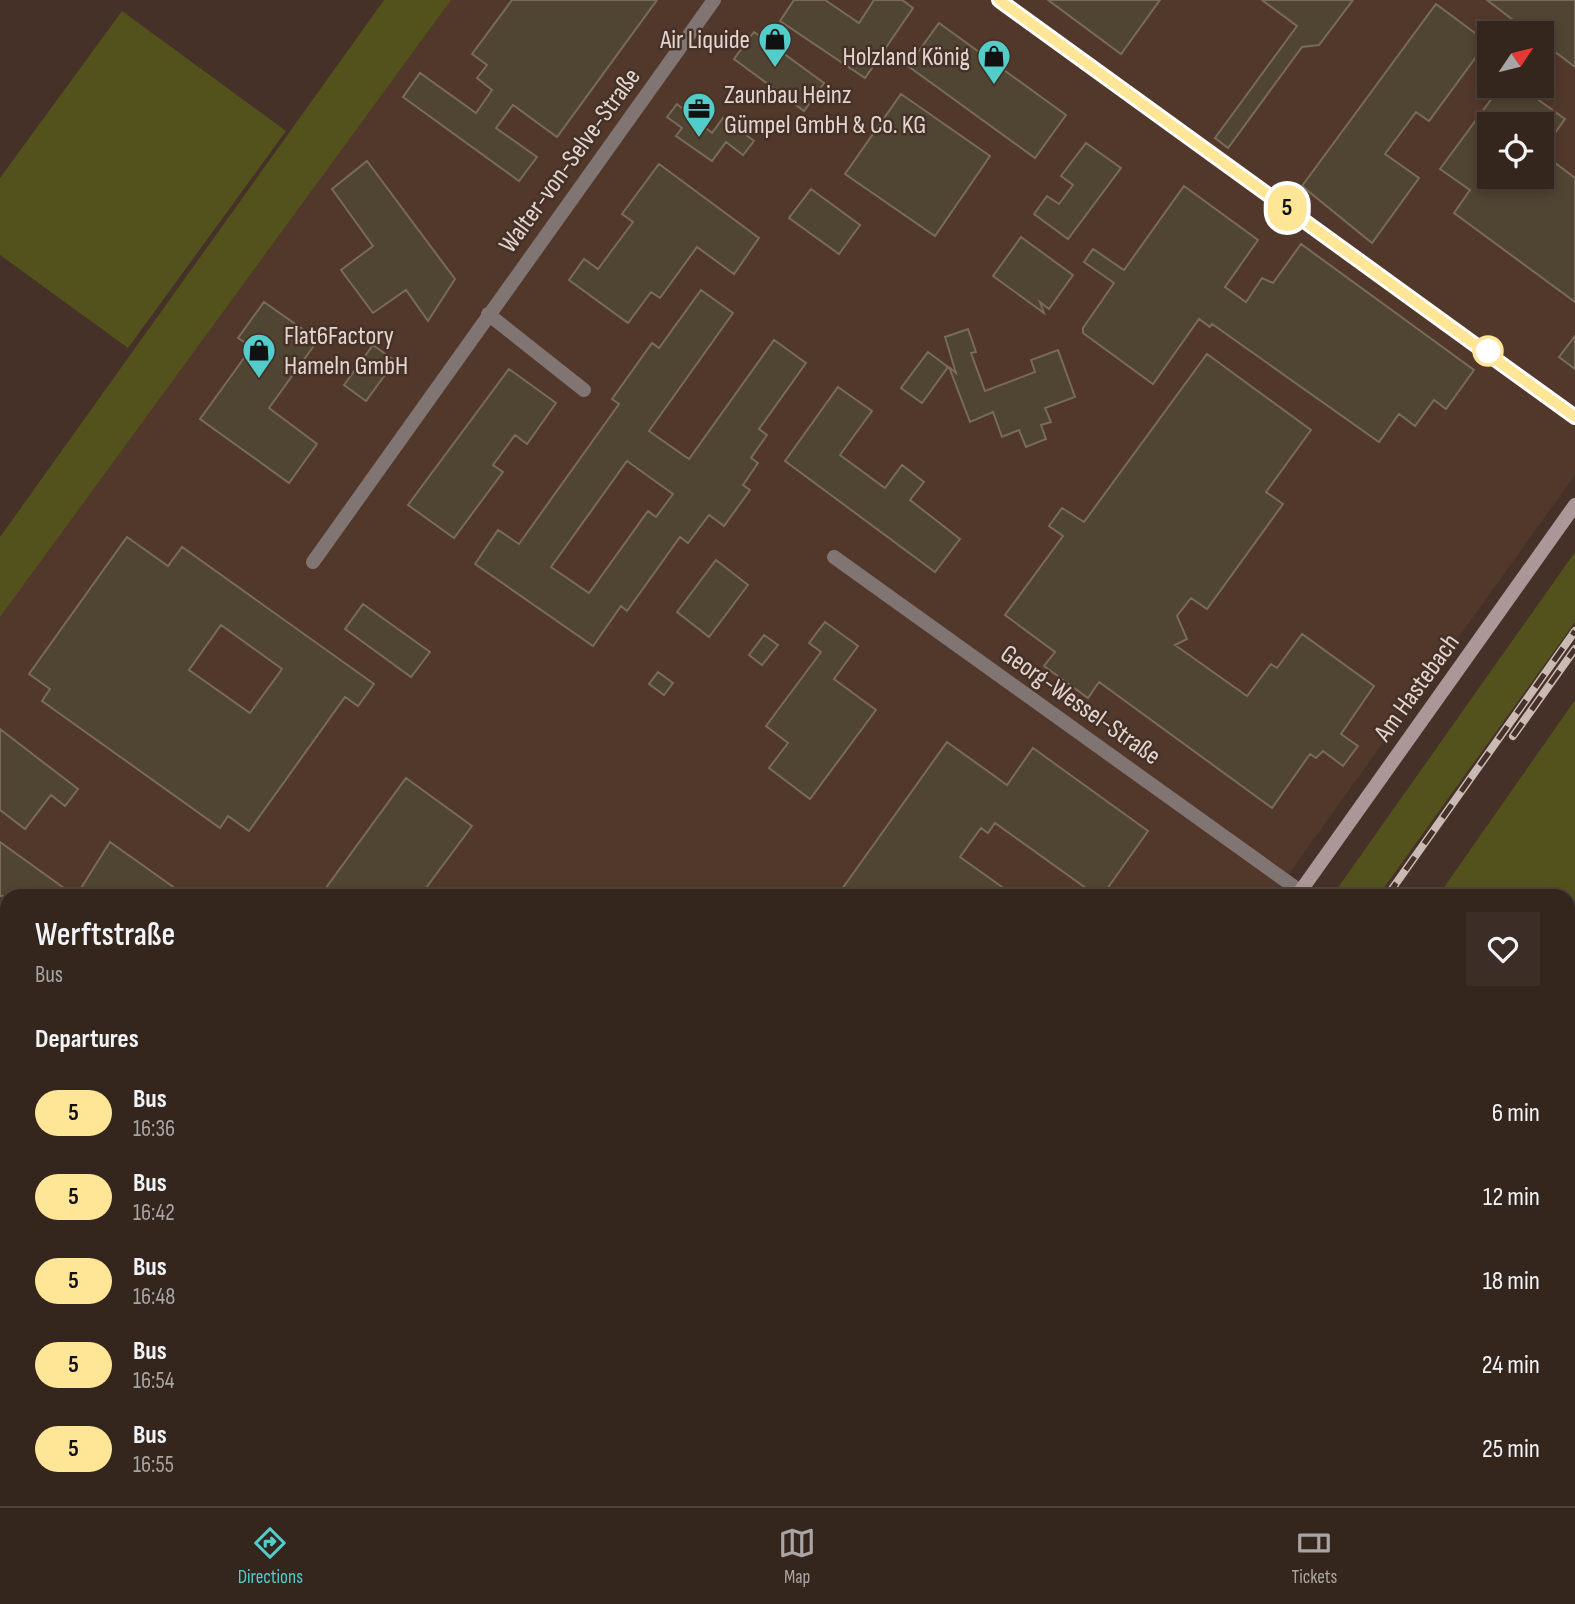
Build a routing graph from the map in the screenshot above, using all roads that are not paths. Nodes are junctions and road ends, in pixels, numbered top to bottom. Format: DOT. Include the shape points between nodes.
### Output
graph roads {
  1 [pos="715,0"];
  2 [pos="999,0"];
  3 [pos="488,314"];
  4 [pos="584,390"];
  5 [pos="1575,417"];
  6 [pos="1575,505"];
  7 [pos="834,557"];
  8 [pos="313,562"];
  9 [pos="1292,889"];
  10 [pos="1301,889"];
  1 -- 3 [label="street, Walter-von-Selve-Straße"];
  2 -- 5 [label="street"];
  3 -- 4 [label="street"];
  3 -- 8 [label="street, Walter-von-Selve-Straße"];
  6 -- 10 [label="street, Am Hastebach"];
  7 -- 9 [label="street, Georg-Wessel-Straße"];
}
